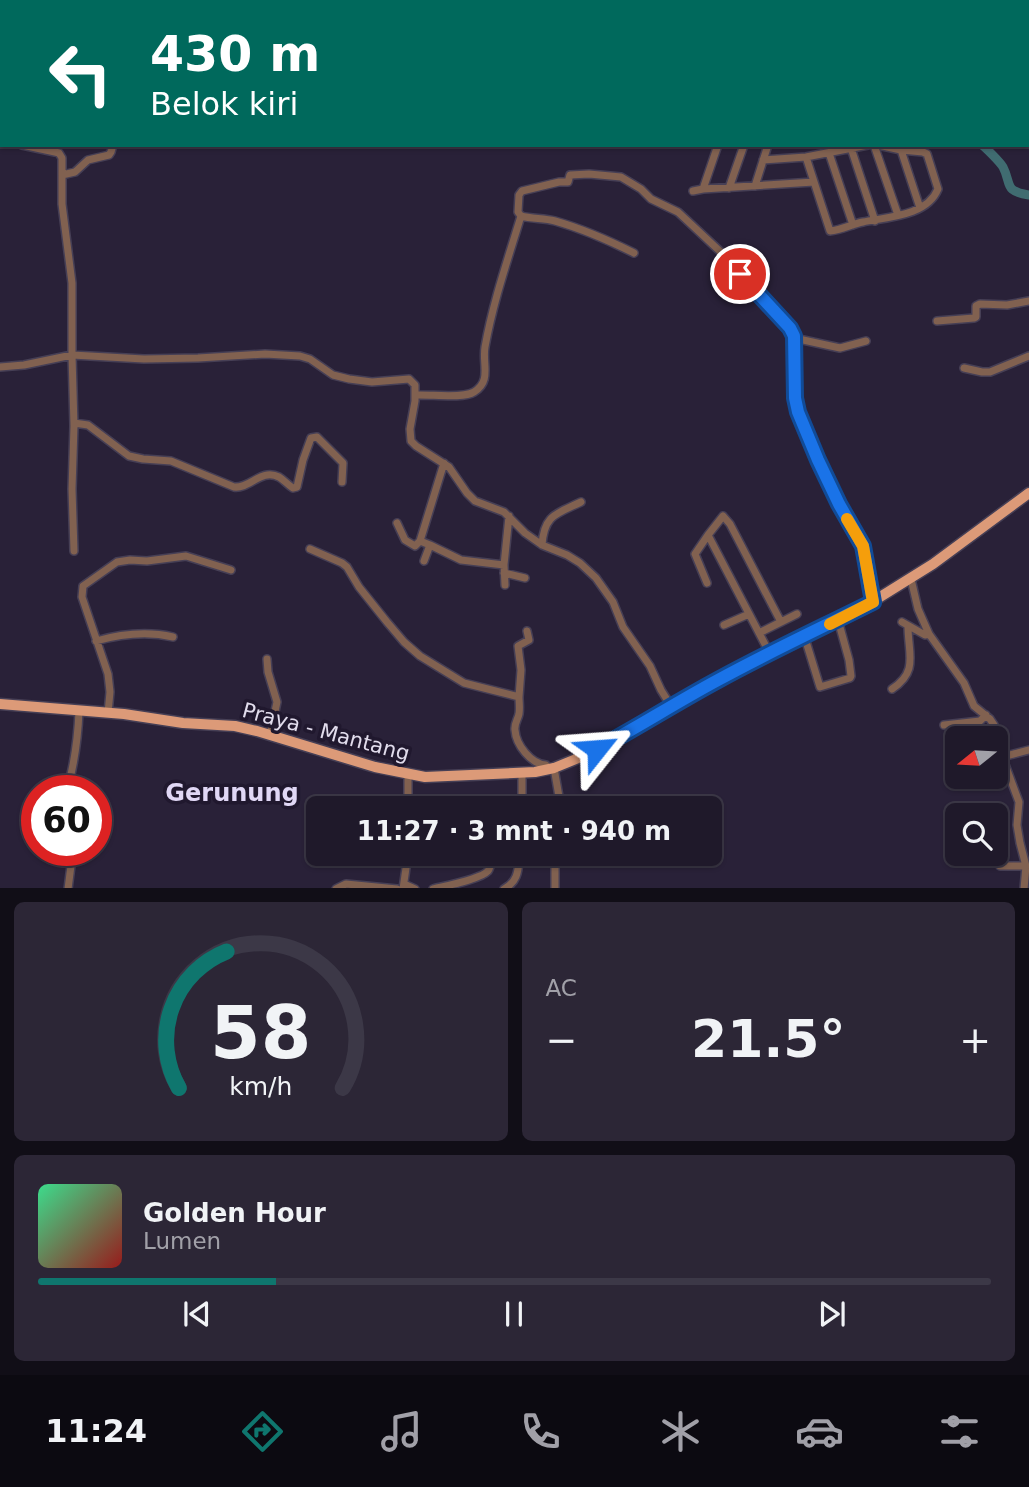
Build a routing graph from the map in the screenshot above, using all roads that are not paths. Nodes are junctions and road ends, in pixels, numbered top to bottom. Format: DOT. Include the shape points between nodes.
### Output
graph roads {
  1 [pos="31,147"];
  2 [pos="112,147"];
  3 [pos="717,147"];
  4 [pos="743,147"];
  5 [pos="768,147"];
  6 [pos="771,147"];
  7 [pos="857,147"];
  8 [pos="877,147"];
  9 [pos="886,147"];
  10 [pos="851,148"];
  11 [pos="901,150"];
  12 [pos="829,153"];
  13 [pos="806,157"];
  14 [pos="781,159"];
  15 [pos="763,160"];
  16 [pos="62,176"];
  17 [pos="814,182"];
  18 [pos="755,186"];
  19 [pos="729,188"];
  20 [pos="703,189"];
  21 [pos="693,191"];
  22 [pos="920,208"];
  23 [pos="898,215"];
  24 [pos="521,216"];
  25 [pos="875,221"];
  26 [pos="853,225"];
  27 [pos="634,254"];
  28 [pos="1029,301"];
  29 [pos="937,321"];
  30 [pos="794,338"];
  31 [pos="866,341"];
  32 [pos="72,355"];
  33 [pos="1029,356"];
  34 [pos="0,367"];
  35 [pos="964,368"];
  36 [pos="415,395"];
  37 [pos="74,423"];
  38 [pos="444,463"];
  39 [pos="342,482"];
  40 [pos="1029,493"];
  41 [pos="581,502"];
  42 [pos="509,516"];
  43 [pos="397,523"];
  44 [pos="708,534"];
  45 [pos="420,541"];
  46 [pos="430,545"];
  47 [pos="542,545"];
  48 [pos="310,549"];
  49 [pos="74,551"];
  50 [pos="424,561"];
  51 [pos="504,569"];
  52 [pos="231,570"];
  53 [pos="524,578"];
  54 [pos="911,579"];
  55 [pos="707,583"];
  56 [pos="505,585"];
  57 [pos="873,602"];
  58 [pos="749,614"];
  59 [pos="797,614"];
  60 [pos="838,620"];
  61 [pos="781,622"];
  62 [pos="724,625"];
  63 [pos="527,631"];
  64 [pos="760,633"];
  65 [pos="929,634"];
  66 [pos="804,635"];
  67 [pos="173,637"];
  68 [pos="96,641"];
  69 [pos="770,654"];
  70 [pos="267,659"];
  71 [pos="892,690"];
  72 [pos="519,697"];
  73 [pos="0,704"];
  74 [pos="671,706"];
  75 [pos="79,711"];
  76 [pos="108,713"];
  77 [pos="986,715"];
  78 [pos="944,725"];
  79 [pos="995,726"];
  80 [pos="270,735"];
  81 [pos="1029,750"];
  82 [pos="1008,755"];
  83 [pos="551,769"];
  84 [pos="523,773"];
  85 [pos="1008,773"];
  86 [pos="71,775"];
  87 [pos="408,775"];
  88 [pos="408,796"];
  89 [pos="522,796"];
  90 [pos="558,796"];
  91 [pos="71,866"];
  92 [pos="405,866"];
  93 [pos="489,866"];
  94 [pos="518,866"];
  95 [pos="555,866"];
  96 [pos="1008,866"];
  97 [pos="1026,866"];
  98 [pos="401,887"];
  99 [pos="68,888"];
  100 [pos="336,888"];
  101 [pos="415,888"];
  102 [pos="433,888"];
  103 [pos="505,888"];
  104 [pos="555,888"];
  105 [pos="1024,888"];
  1 -- 16 [label="street" via="59,153"];
  2 -- 16 [label="street" via="109,155 88,160 75,173"];
  3 -- 20 [label="street"];
  4 -- 19 [label="street"];
  5 -- 15 [label="street"];
  6 -- 14 [label="street"];
  7 -- 10 [label="street"];
  8 -- 23 [label="street"];
  9 -- 11 [label="street"];
  10 -- 12 [label="street"];
  10 -- 25 [label="street"];
  11 -- 22 [label="street"];
  11 -- 22 [label="street" via="923,152 929,159 938,189"];
  12 -- 13 [label="street"];
  12 -- 26 [label="street"];
  13 -- 14 [label="street"];
  13 -- 17 [label="street"];
  14 -- 15 [label="street"];
  15 -- 18 [label="street"];
  16 -- 32 [label="street" via="72,283"];
  17 -- 18 [label="street"];
  17 -- 26 [label="street" via="830,231"];
  18 -- 19 [label="street"];
  19 -- 20 [label="street"];
  20 -- 21 [label="street"];
  22 -- 23 [label="street"];
  23 -- 25 [label="street"];
  24 -- 27 [label="street" via="572,226"];
  24 -- 30 [label="street" via="519,195 524,189 568,182 570,175 624,178 651,200 682,216 725,257"];
  24 -- 36 [label="street" via="484,351 485,381 467,395"];
  25 -- 26 [label="street"];
  28 -- 29 [label="street" via="980,304 974,319"];
  30 -- 31 [label="street" via="840,348"];
  30 -- 57 [label="street" via="798,412 863,546"];
  32 -- 34 [label="street"];
  32 -- 36 [label="street" via="144,359 300,356 349,380 409,379 415,384"];
  32 -- 37 [label="street"];
  33 -- 35 [label="street" via="990,372"];
  36 -- 38 [label="street" via="411,441"];
  37 -- 39 [label="street" via="88,425 129,456 171,461 240,488 266,475 297,487 311,438 317,437 343,463"];
  37 -- 49 [label="street"];
  38 -- 42 [label="street" via="471,498"];
  38 -- 45 [label="street"];
  40 -- 54 [label="main road, Praya - Mantang"];
  41 -- 47 [label="street" via="547,522"];
  42 -- 47 [label="street"];
  42 -- 51 [label="street"];
  43 -- 45 [label="street" via="406,541 415,546"];
  44 -- 55 [label="street" via="695,554"];
  44 -- 58 [label="street"];
  44 -- 61 [label="street" via="723,516 728,520"];
  45 -- 46 [label="street"];
  46 -- 50 [label="street"];
  46 -- 51 [label="street" via="461,561"];
  47 -- 74 [label="street" via="580,563 606,589 623,627"];
  48 -- 72 [label="street" via="347,568 387,622 420,656 464,683"];
  51 -- 53 [label="street"];
  51 -- 56 [label="street"];
  52 -- 68 [label="street" via="186,556 117,562 82,588"];
  54 -- 57 [label="main road, Praya - Mantang"];
  54 -- 65 [label="street"];
  57 -- 60 [label="main road, Praya - Mantang"];
  58 -- 62 [label="street"];
  58 -- 64 [label="street"];
  59 -- 61 [label="street"];
  60 -- 66 [label="main road, Praya - Mantang"];
  60 -- 66 [label="street" via="850,678 820,687"];
  61 -- 64 [label="street"];
  63 -- 72 [label="street" via="529,640 518,645"];
  64 -- 69 [label="street"];
  65 -- 71 [label="street" via="905,624 909,671"];
  65 -- 77 [label="street" via="964,683 974,706"];
  66 -- 69 [label="main road, Praya - Mantang"];
  67 -- 68 [label="street" via="124,635"];
  68 -- 76 [label="street" via="110,684"];
  69 -- 74 [label="main road, Praya - Mantang"];
  70 -- 80 [label="street" via="277,702"];
  72 -- 83 [label="street" via="516,734 530,758"];
  73 -- 75 [label="main road, Praya - Mantang"];
  74 -- 83 [label="main road, Praya - Mantang" via="597,749"];
  75 -- 76 [label="main road, Praya - Mantang"];
  75 -- 86 [label="street"];
  76 -- 80 [label="main road, Praya - Mantang" via="235,726"];
  77 -- 78 [label="street" via="980,721"];
  77 -- 79 [label="street"];
  80 -- 87 [label="main road, Praya - Mantang"];
  81 -- 82 [label="street"];
  83 -- 84 [label="main road, Praya - Mantang"];
  83 -- 90 [label="street"];
  84 -- 87 [label="main road, Praya - Mantang"];
  84 -- 89 [label="street"];
  85 -- 97 [label="street" via="1019,802 1018,832"];
  87 -- 88 [label="street"];
  91 -- 99 [label="street"];
  92 -- 98 [label="street"];
  93 -- 102 [label="street" via="485,873 465,881"];
  94 -- 103 [label="street" via="517,878"];
  95 -- 104 [label="street"];
  96 -- 97 [label="street"];
  97 -- 105 [label="street"];
  98 -- 100 [label="street" via="346,884"];
  98 -- 101 [label="street"];
}
